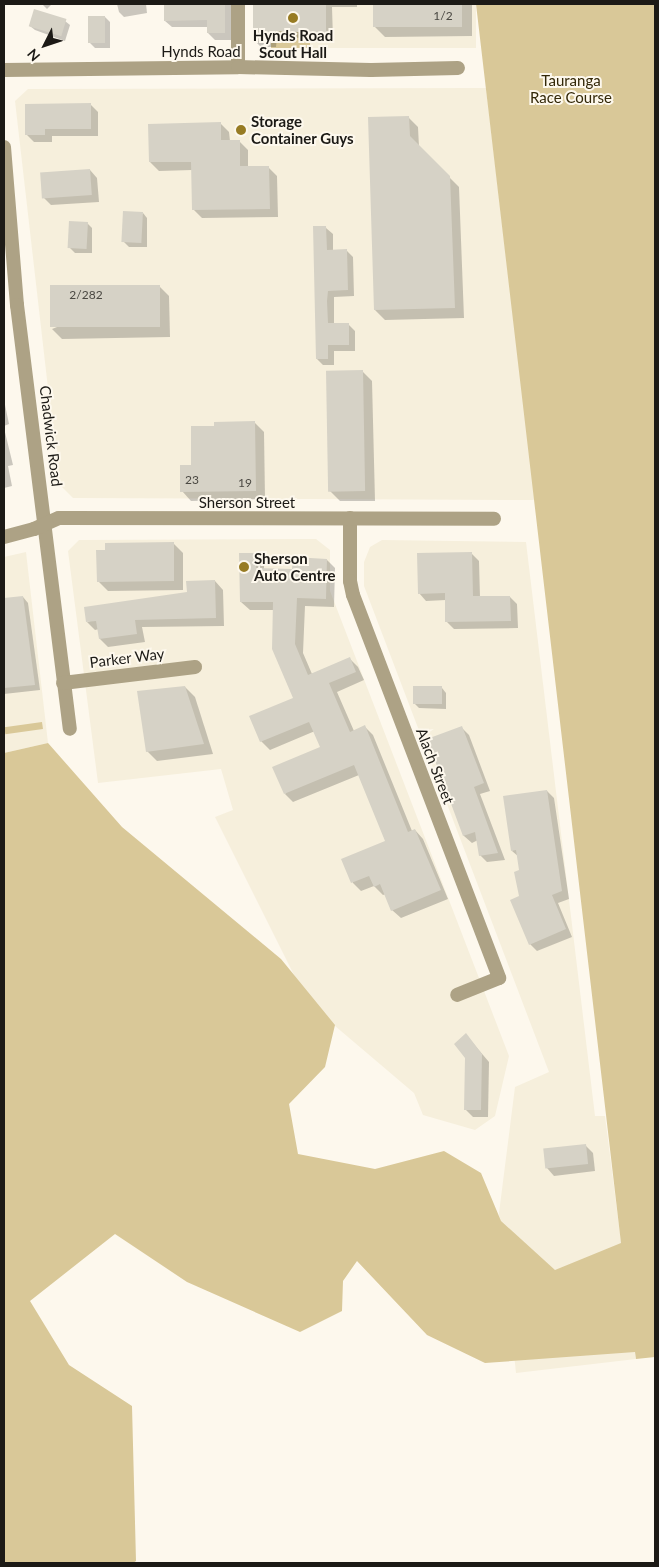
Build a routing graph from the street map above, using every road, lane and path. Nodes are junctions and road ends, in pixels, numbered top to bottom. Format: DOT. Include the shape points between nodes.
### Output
graph roads {
  1 [pos="238,4"];
  2 [pos="238,67"];
  3 [pos="458,68"];
  4 [pos="4,70"];
  5 [pos="4,147"];
  6 [pos="11,306"];
  7 [pos="350,518"];
  8 [pos="494,519"];
  9 [pos="46,524"];
  10 [pos="4,538"];
  11 [pos="195,667"];
  12 [pos="63,682"];
  13 [pos="70,729"];
  14 [pos="457,995"];
  1 -- 2 [label="street"];
  2 -- 3 [label="street, Hynds Road"];
  2 -- 4 [label="street, Hynds Road"];
  5 -- 6 [label="street, Chadwick Road"];
  6 -- 9 [label="street, Chadwick Road"];
  7 -- 8 [label="street, Sherson Street"];
  7 -- 9 [label="street, Sherson Street" via="60,518"];
  7 -- 14 [label="street, Alach Street" via="353,595 499,978"];
  9 -- 10 [label="street, Sherson Street"];
  9 -- 12 [label="street, Chadwick Road"];
  11 -- 12 [label="street, Parker Way"];
  12 -- 13 [label="street, Chadwick Road"];
}
